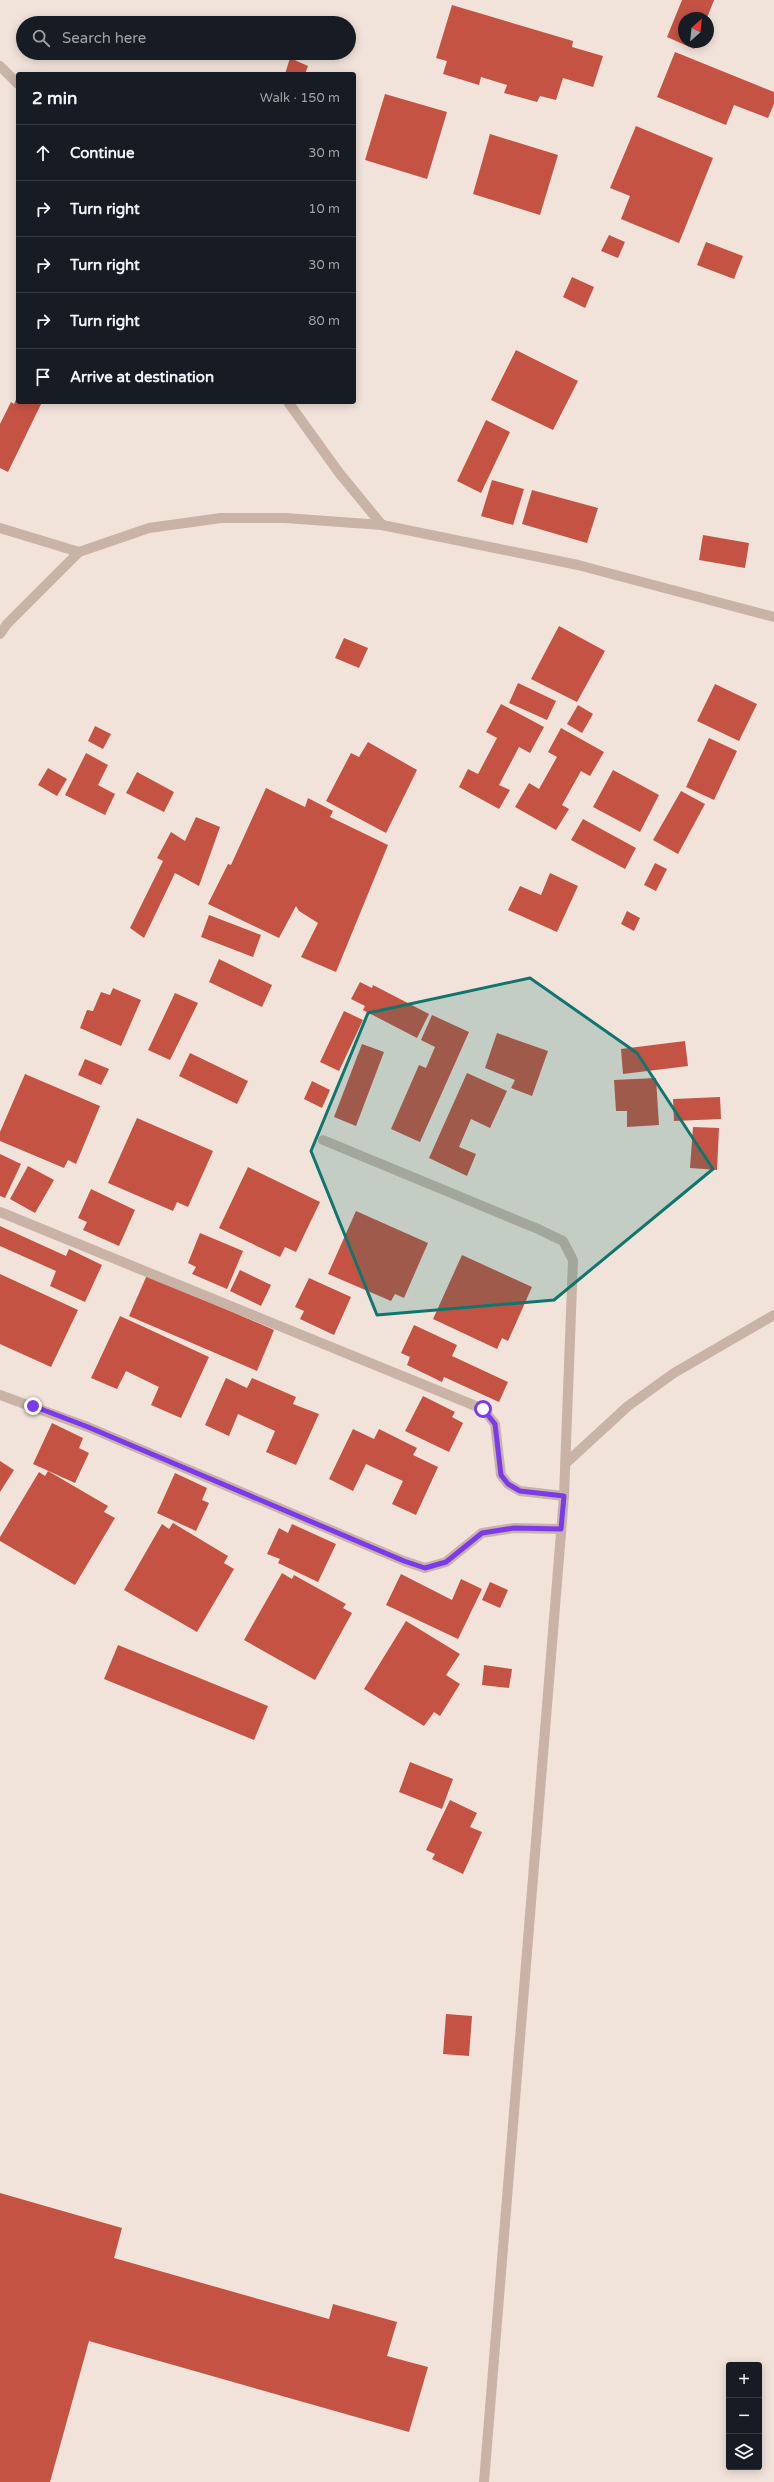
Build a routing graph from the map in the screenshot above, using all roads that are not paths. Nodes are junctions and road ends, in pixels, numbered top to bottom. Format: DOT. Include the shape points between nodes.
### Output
graph roads {
  1 [pos="0,66"];
  2 [pos="16,82"];
  3 [pos="289,404"];
  4 [pos="382,525"];
  5 [pos="0,528"];
  6 [pos="79,552"];
  7 [pos="774,617"];
  8 [pos="0,634"];
  9 [pos="323,1140"];
  10 [pos="0,1212"];
  11 [pos="774,1315"];
  12 [pos="0,1395"];
  13 [pos="566,1463"];
  14 [pos="564,1496"];
  15 [pos="561,1529"];
  16 [pos="484,2482"];
  1 -- 2 [label="street"];
  3 -- 4 [label="street" via="340,474"];
  4 -- 6 [label="street" via="285,518 221,518 149,528"];
  4 -- 7 [label="street" via="578,565"];
  5 -- 6 [label="street"];
  6 -- 8 [label="street"];
  9 -- 13 [label="street" via="563,1241 573,1260"];
  10 -- 14 [label="street" via="483,1409 495,1424 501,1475 508,1484 520,1491"];
  11 -- 13 [label="street" via="674,1373 628,1406"];
  12 -- 15 [label="street" via="88,1427 425,1568 446,1562 482,1533 514,1528"];
  13 -- 14 [label="street"];
  14 -- 15 [label="street"];
  15 -- 16 [label="street"];
}
